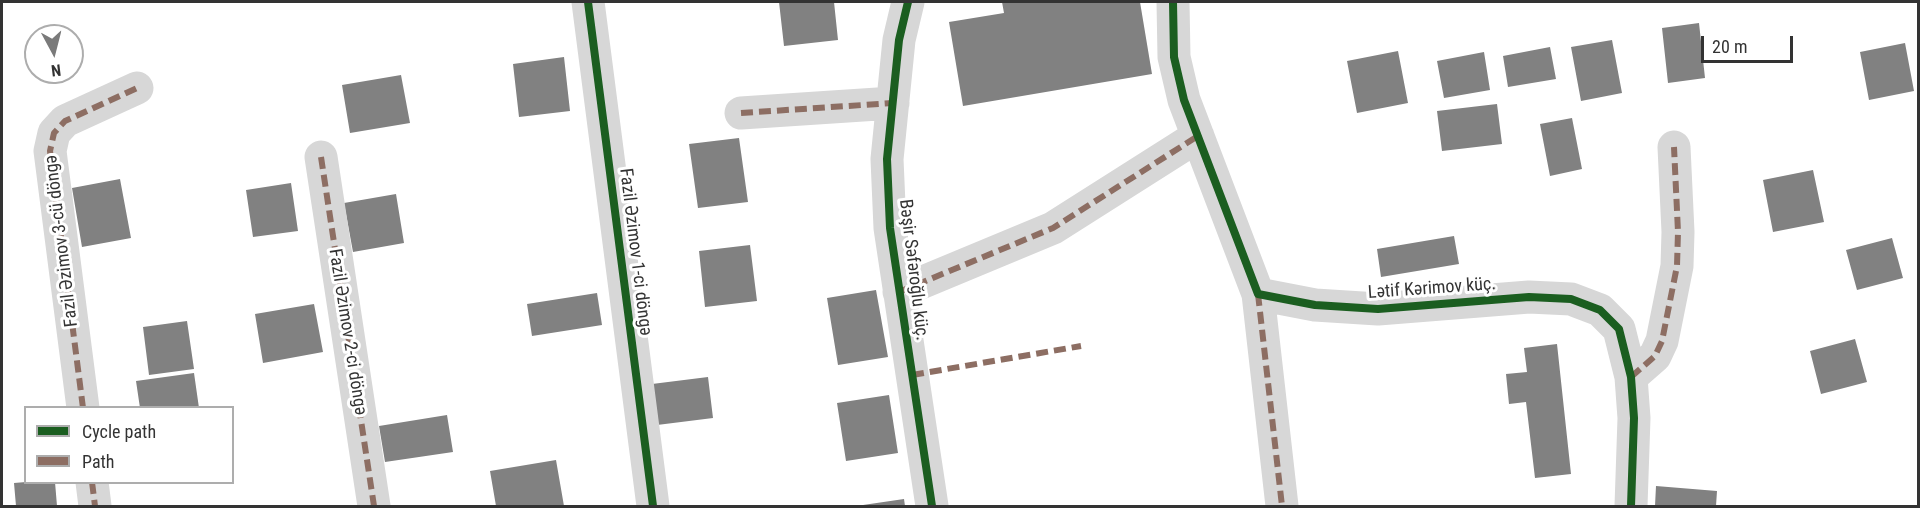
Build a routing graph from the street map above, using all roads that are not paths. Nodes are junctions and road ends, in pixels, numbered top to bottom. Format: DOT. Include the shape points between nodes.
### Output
graph roads {
  1 [pos="588,2"];
  2 [pos="908,2"];
  3 [pos="1173,2"];
  4 [pos="137,88"];
  5 [pos="892,103"];
  6 [pos="741,113"];
  7 [pos="1198,136"];
  8 [pos="1674,147"];
  9 [pos="321,158"];
  10 [pos="900,292"];
  11 [pos="1258,294"];
  12 [pos="1631,377"];
  13 [pos="83,406"];
  14 [pos="92,484"];
  15 [pos="95,507"];
  16 [pos="374,507"];
  17 [pos="653,507"];
  18 [pos="932,507"];
  19 [pos="1282,507"];
  20 [pos="1631,507"];
  1 -- 17 [label="street, Fazil Əzimov 1-ci döngə"];
  2 -- 5 [label="street, Bəşir Səfəroğlu küç."];
  3 -- 7 [label="street" via="1174,57"];
  4 -- 13 [label="street, Fazil Əzimov 3-cü döngə" via="65,121 54,133 50,151"];
  5 -- 6 [label="street"];
  5 -- 10 [label="street, Bəşir Səfəroğlu küç." via="887,159 890,228"];
  7 -- 10 [label="street" via="1053,228"];
  7 -- 11 [label="street"];
  8 -- 12 [label="street" via="1677,266 1662,341 1655,357"];
  9 -- 16 [label="street, Fazil Əzimov 2-ci döngə"];
  10 -- 18 [label="street, Bəşir Səfəroğlu küç."];
  11 -- 12 [label="street, Lətif Kərimov küç." via="1315,305 1378,309 1529,297 1571,299 1600,310 1619,329"];
  11 -- 19 [label="street"];
  12 -- 20 [label="street, Lətif Kərimov küç."];
  14 -- 15 [label="street"];
}
